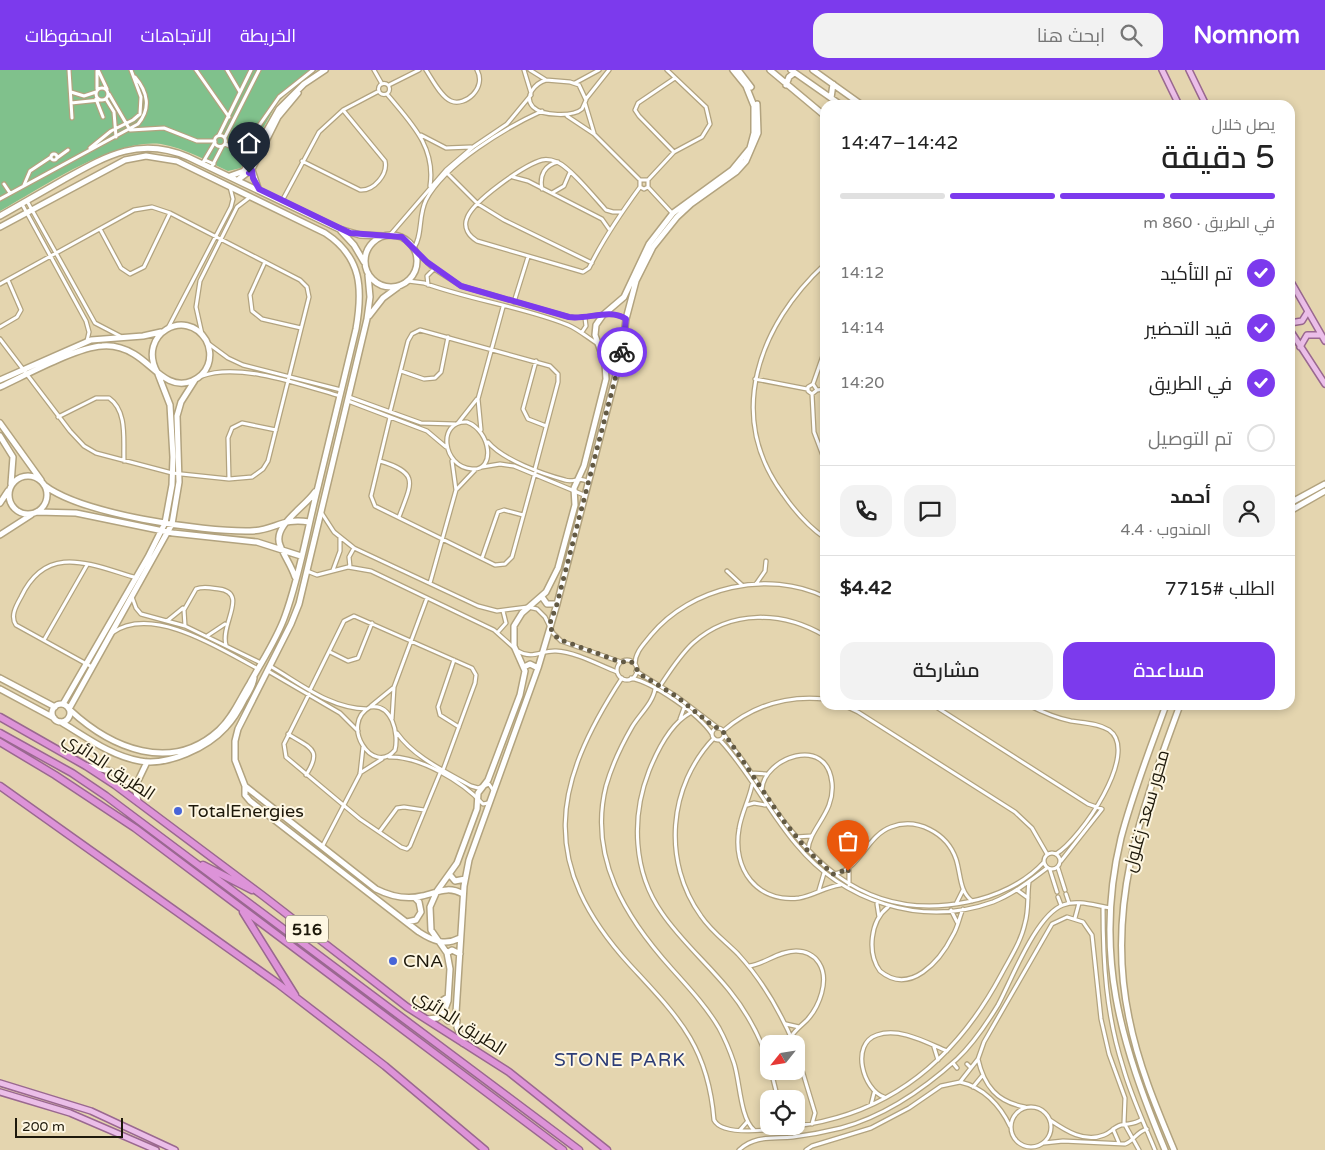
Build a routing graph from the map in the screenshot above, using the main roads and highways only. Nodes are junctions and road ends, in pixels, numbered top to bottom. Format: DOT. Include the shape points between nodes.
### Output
graph roads {
  1 [pos="1162,70"];
  2 [pos="1189,70"];
  3 [pos="1177,100"];
  4 [pos="1204,100"];
  5 [pos="1295,290"];
  6 [pos="1307,313"];
  7 [pos="1295,322"];
  8 [pos="1320,335"];
  9 [pos="1295,338"];
  10 [pos="1325,342"];
  11 [pos="1300,347"];
  12 [pos="1325,384"];
  13 [pos="0,717"];
  14 [pos="0,733"];
  15 [pos="0,742"];
  16 [pos="0,786"];
  17 [pos="194,861"];
  18 [pos="262,895"];
  19 [pos="240,907"];
  20 [pos="301,1002"];
  21 [pos="0,1083"];
  22 [pos="0,1092"];
  23 [pos="582,1132"];
  24 [pos="156,1150"];
  25 [pos="174,1150"];
  26 [pos="486,1150"];
  27 [pos="563,1150"];
  28 [pos="579,1150"];
  29 [pos="600,1150"];
  30 [pos="607,1150"];
  1 -- 3 [label="main road"];
  2 -- 4 [label="main road"];
  5 -- 6 [label="main road"];
  6 -- 7 [label="main road" via="1302,320"];
  6 -- 8 [label="main road"];
  8 -- 10 [label="main road"];
  8 -- 11 [label="main road" via="1307,335"];
  9 -- 11 [label="main road"];
  11 -- 12 [label="main road"];
  13 -- 18 [label="highway, الطريق الدائري / 516" via="86,766"];
  14 -- 17 [label="highway, الطريق الدائري / 516" via="72,773"];
  15 -- 19 [label="highway, الطريق الدائري / 516" via="95,800"];
  16 -- 20 [label="highway"];
  17 -- 18 [label="highway, 516"];
  17 -- 28 [label="highway, الطريق الدائري / 516"];
  18 -- 23 [label="highway, الطريق الدائري / 516" via="407,1007 509,1072"];
  19 -- 20 [label="highway"];
  19 -- 27 [label="highway, الطريق الدائري / 516"];
  20 -- 26 [label="highway"];
  21 -- 25 [label="main road" via="92,1111"];
  22 -- 24 [label="main road" via="70,1113"];
  23 -- 29 [label="highway, 516"];
  23 -- 30 [label="highway, الطريق الدائري / 516"];
}
